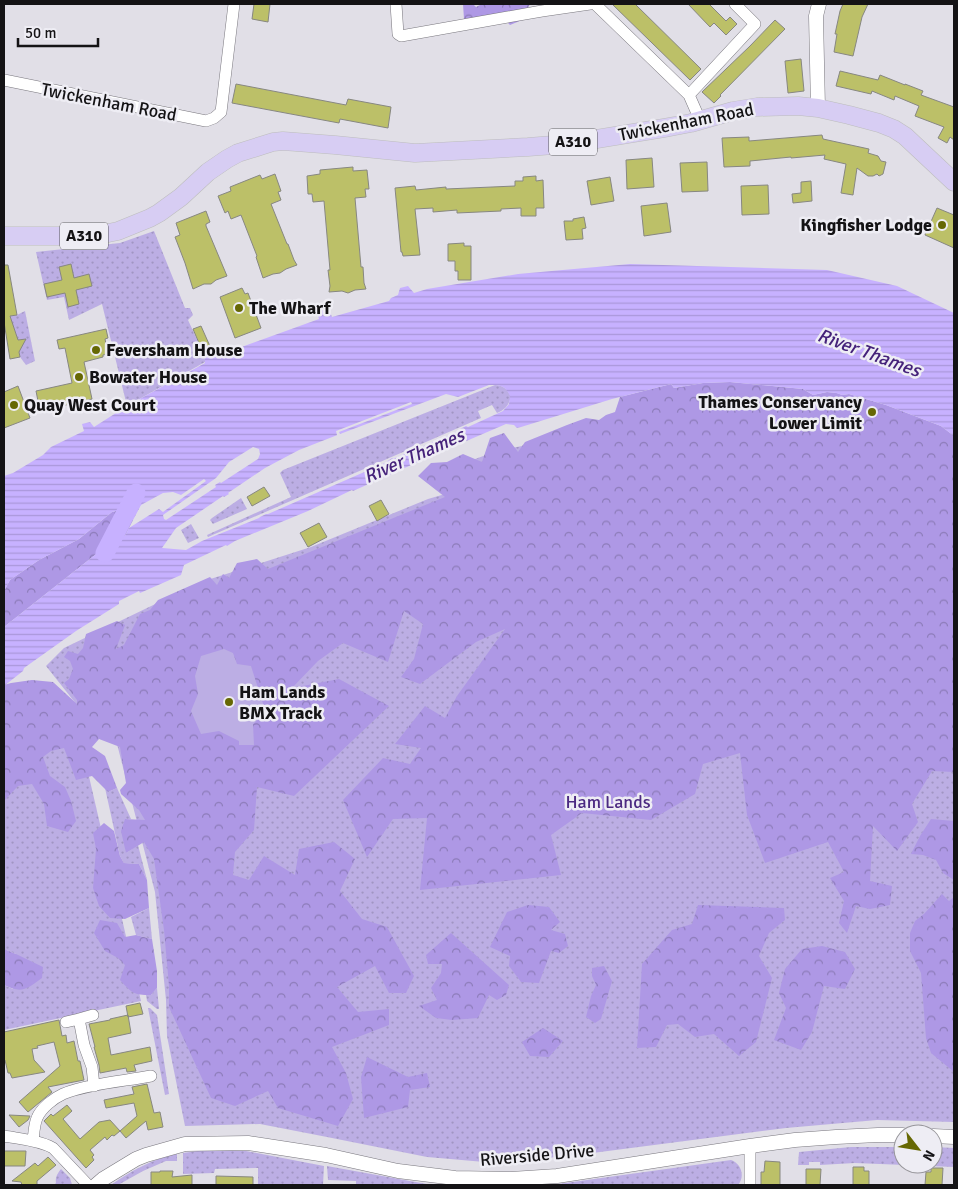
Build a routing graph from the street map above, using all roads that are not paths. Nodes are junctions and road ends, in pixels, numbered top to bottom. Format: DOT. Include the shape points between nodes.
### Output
graph roads {
  1 [pos="234,4"];
  2 [pos="396,4"];
  3 [pos="590,4"];
  4 [pos="595,4"];
  5 [pos="735,4"];
  6 [pos="818,4"];
  7 [pos="4,80"];
  8 [pos="689,95"];
  9 [pos="818,108"];
  10 [pos="700,120"];
  11 [pos="954,181"];
  12 [pos="4,236"];
  13 [pos="93,1015"];
  14 [pos="79,1019"];
  15 [pos="66,1022"];
  16 [pos="151,1076"];
  17 [pos="94,1086"];
  18 [pos="893,1135"];
  19 [pos="4,1136"];
  20 [pos="33,1141"];
  21 [pos="750,1146"];
  22 [pos="88,1185"];
  23 [pos="96,1185"];
  24 [pos="750,1185"];
  1 -- 7 [label="street, Twickenham Road" via="221,112 206,121"];
  2 -- 3 [label="street" via="398,34 401,36"];
  4 -- 8 [label="street"];
  5 -- 8 [label="street" via="755,24"];
  6 -- 9 [label="street"];
  8 -- 10 [label="street"];
  9 -- 10 [label="main road, Twickenham Road / A310" via="757,107"];
  9 -- 11 [label="main road, Twickenham Road / A310" via="894,129"];
  10 -- 12 [label="main road, Twickenham Road / A310" via="566,144 415,153 273,142 227,159 159,213 118,232 94,236"];
  13 -- 14 [label="street"];
  14 -- 15 [label="street"];
  14 -- 17 [label="street"];
  16 -- 17 [label="street"];
  17 -- 20 [label="street" via="53,1100 38,1117"];
  18 -- 21 [label="street, Riverside Drive"];
  19 -- 20 [label="street"];
  20 -- 22 [label="street" via="53,1148"];
  21 -- 23 [label="street, Riverside Drive" via="557,1176 488,1180 398,1171 326,1155 248,1144 193,1144 136,1159"];
  21 -- 24 [label="street"];
}
